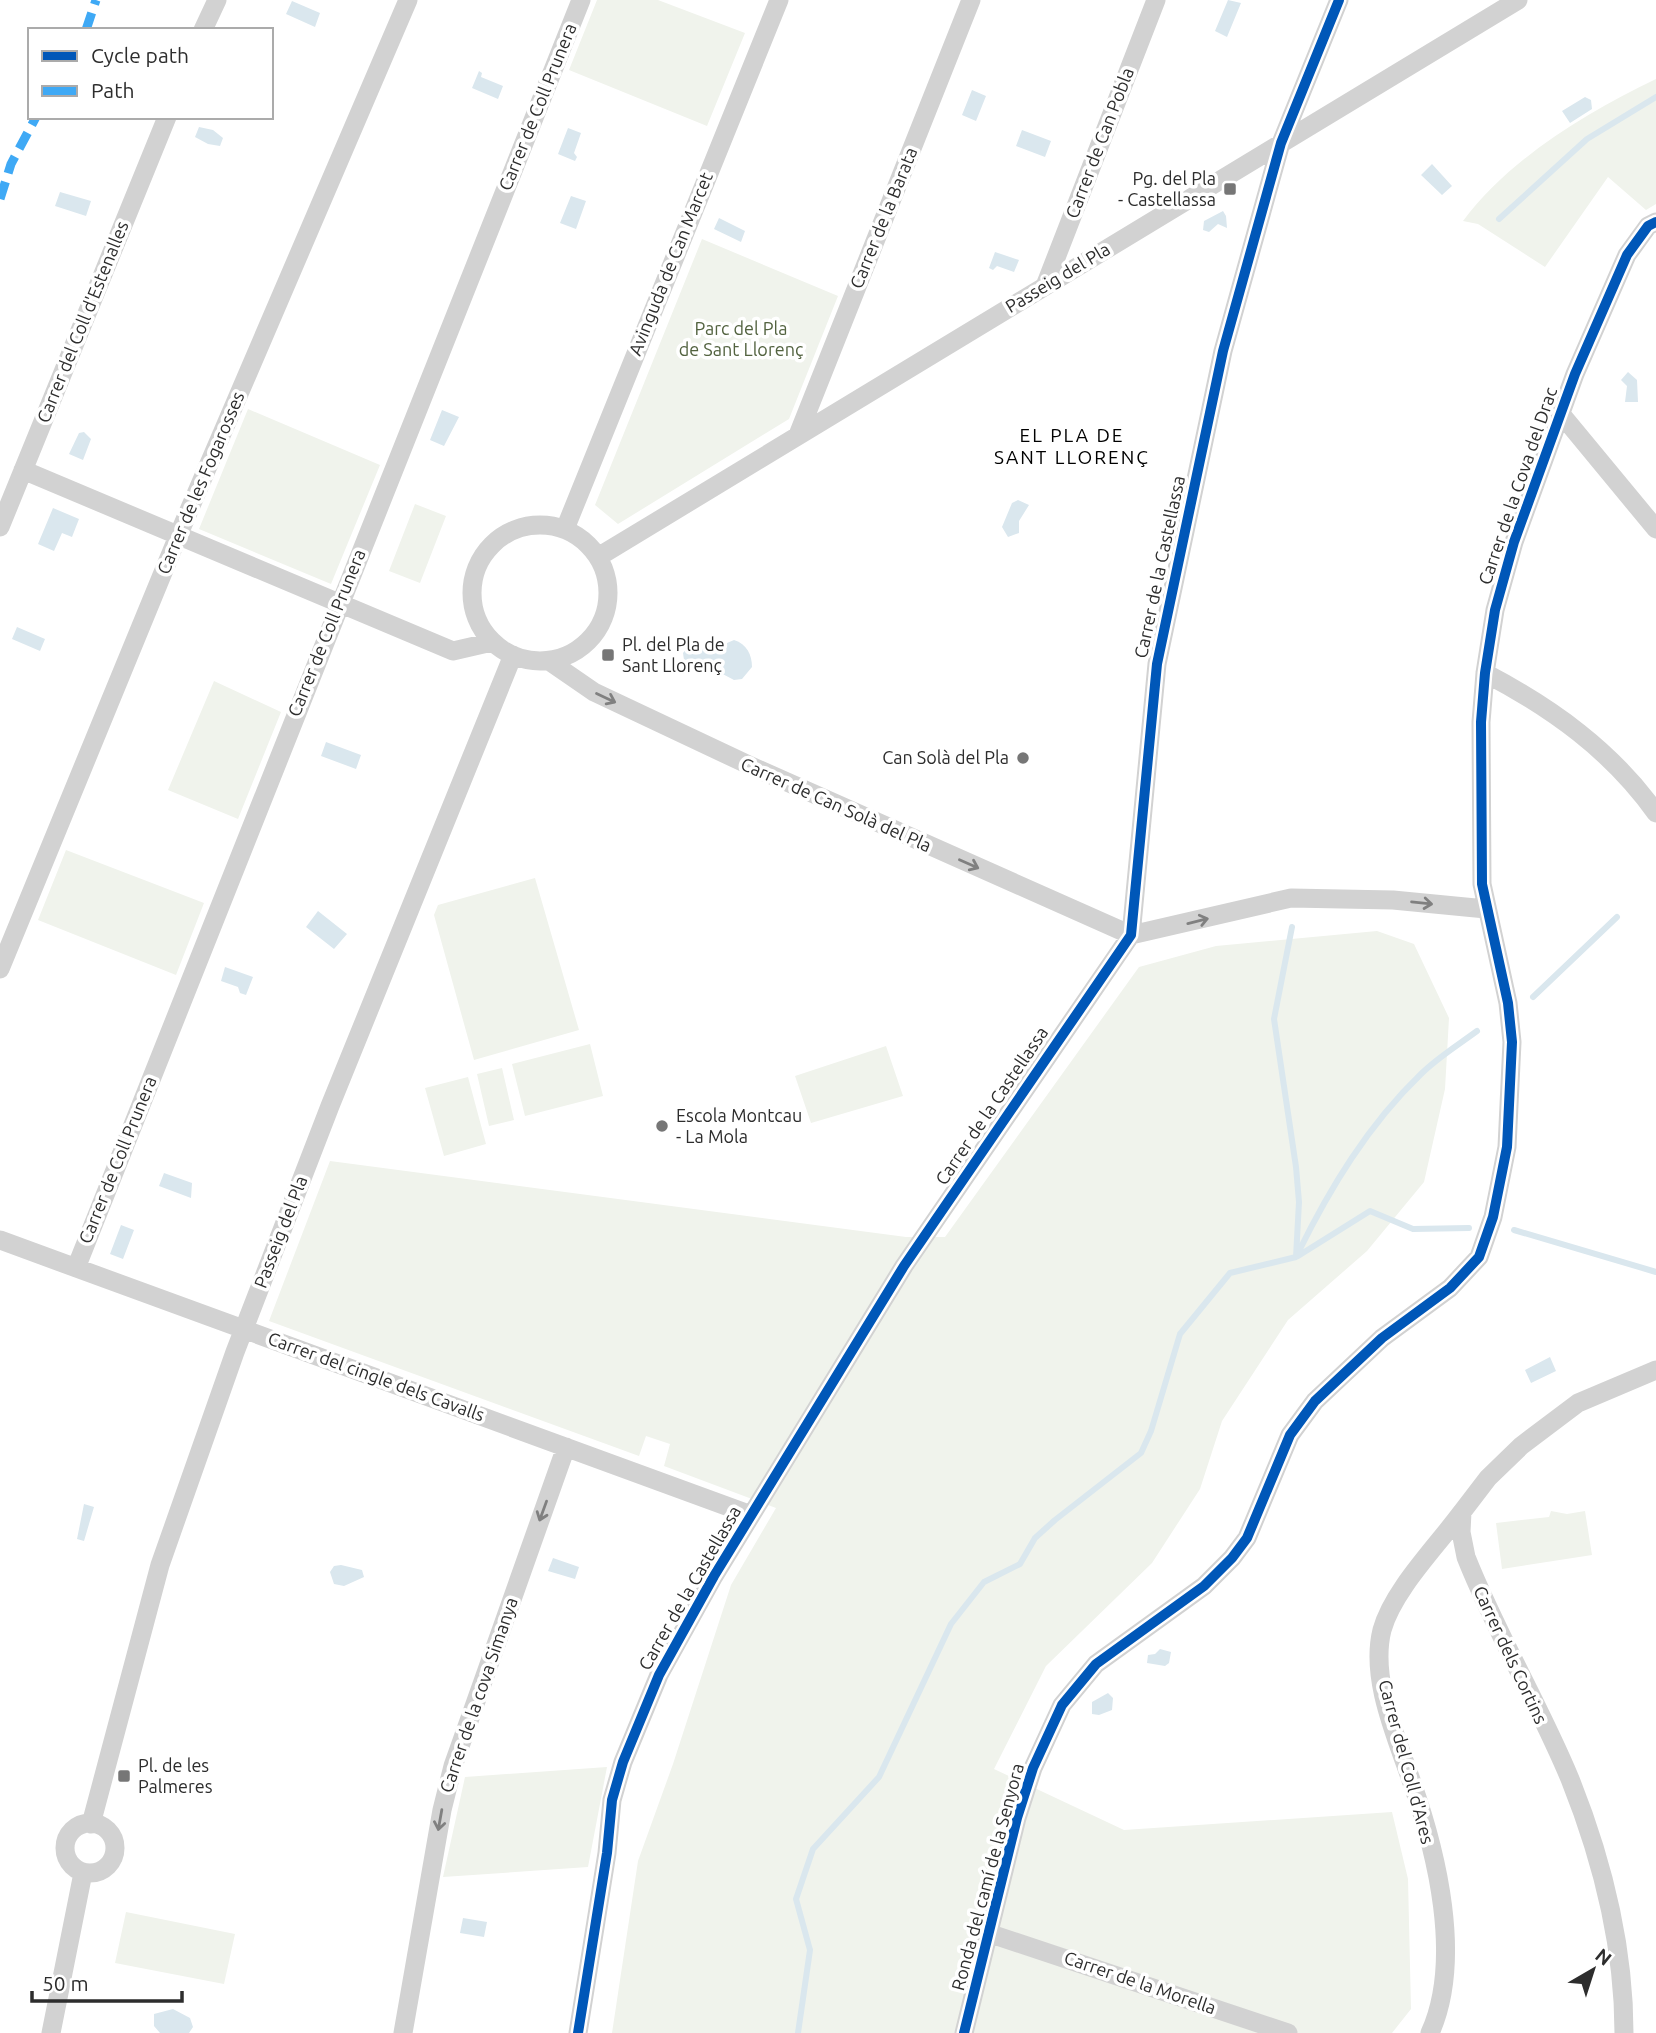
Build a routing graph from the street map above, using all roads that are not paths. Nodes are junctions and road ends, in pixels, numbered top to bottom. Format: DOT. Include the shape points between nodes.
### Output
graph roads {
  1 [pos="217,0"];
  2 [pos="408,0"];
  3 [pos="580,0"];
  4 [pos="779,0"];
  5 [pos="971,0"];
  6 [pos="1156,0"];
  7 [pos="1339,0"];
  8 [pos="1518,0"];
  9 [pos="204,28"];
  10 [pos="166,119"];
  11 [pos="1281,144"];
  12 [pos="1656,222"];
  13 [pos="1045,286"];
  14 [pos="1561,414"];
  15 [pos="798,435"];
  16 [pos="23,470"];
  17 [pos="0,527"];
  18 [pos="565,529"];
  19 [pos="1656,529"];
  20 [pos="178,536"];
  21 [pos="598,557"];
  22 [pos="338,605"];
  23 [pos="492,642"];
  24 [pos="513,655"];
  25 [pos="549,661"];
  26 [pos="1485,673"];
  27 [pos="1656,813"];
  28 [pos="1486,909"];
  29 [pos="1131,935"];
  30 [pos="0,969"];
  31 [pos="0,1240"];
  32 [pos="76,1268"];
  33 [pos="244,1328"];
  34 [pos="1656,1370"];
  35 [pos="566,1447"];
  36 [pos="1462,1512"];
  37 [pos="751,1516"];
  38 [pos="91,1824"];
  39 [pos="83,1872"];
  40 [pos="991,1934"];
  41 [pos="51,2033"];
  42 [pos="403,2033"];
  43 [pos="578,2033"];
  44 [pos="964,2033"];
  45 [pos="1288,2033"];
  46 [pos="1430,2033"];
  47 [pos="1624,2033"];
  1 -- 9 [label="street"];
  2 -- 20 [label="street, Carrer de les Fogarosses"];
  3 -- 22 [label="street, Carrer de Coll Prunera"];
  4 -- 18 [label="street, Avinguda de Can Marcet"];
  5 -- 15 [label="street, Carrer de la Barata"];
  6 -- 13 [label="street, Carrer de Can Pobla"];
  7 -- 11 [label="street, Carrer de la Castellassa"];
  8 -- 11 [label="street, Passeig del Pla"];
  10 -- 16 [label="street, Carrer del Coll d'Estenalles"];
  11 -- 13 [label="street, Passeig del Pla"];
  11 -- 29 [label="street, Carrer de la Castellassa" via="1223,351 1157,664"];
  12 -- 14 [label="street, Carrer de la Cova del Drac" via="1627,255"];
  13 -- 15 [label="street, Passeig del Pla"];
  14 -- 19 [label="street"];
  14 -- 26 [label="street, Carrer de la Cova del Drac" via="1514,542 1495,610"];
  15 -- 21 [label="street, Passeig del Pla"];
  16 -- 17 [label="street, Carrer del Coll d'Estenalles"];
  16 -- 20 [label="street"];
  18 -- 21 [label="street" via="586,542"];
  18 -- 23 [label="street" via="527,526 509,532 491,544 479,562 472,583 472,605"];
  20 -- 22 [label="street"];
  20 -- 30 [label="street, Carrer de les Fogarosses"];
  21 -- 25 [label="street" via="609,593 603,620 582,647"];
  22 -- 23 [label="street" via="453,651"];
  22 -- 32 [label="street, Carrer de Coll Prunera"];
  23 -- 24 [label="street"];
  24 -- 25 [label="street"];
  24 -- 33 [label="street, Passeig del Pla"];
  25 -- 29 [label="street, Carrer de Can Solà del Pla, one-way" via="593,692"];
  26 -- 27 [label="street" via="1577,730 1622,769"];
  26 -- 28 [label="street, Carrer de la Cova del Drac" via="1480,778"];
  29 -- 28 [label="street, one-way" via="1292,898 1393,900"];
  28 -- 40 [label="street, Ronda del camí de la Senyora" via="1508,1003 1512,1042 1507,1147 1493,1217 1479,1257 1450,1288 1382,1338 1315,1401 1290,1435 1247,1538 1232,1558 1204,1586 1115,1649 1077,1684 1047,1732 1033,1768"];
  29 -- 37 [label="street, Carrer de la Castellassa" via="904,1266"];
  31 -- 32 [label="street, Carrer del cingle dels Cavalls"];
  32 -- 33 [label="street, Carrer del cingle dels Cavalls"];
  33 -- 35 [label="street, Carrer del cingle dels Cavalls"];
  33 -- 38 [label="street, Passeig del Pla" via="160,1566"];
  34 -- 36 [label="street" via="1578,1403 1549,1422 1488,1478"];
  35 -- 37 [label="street, Carrer del cingle dels Cavalls"];
  35 -- 42 [label="street, Carrer de la cova Simanya, one-way" via="453,1766"];
  36 -- 46 [label="street, Carrer del Coll d'Ares" via="1392,1605 1382,1631 1380,1663 1443,1911 1443,1990"];
  36 -- 47 [label="street, Carrer dels Cortins" via="1461,1532 1470,1567 1569,1777 1600,1861 1618,1952"];
  37 -- 43 [label="street, Carrer de la Castellassa" via="659,1675 622,1762 612,1800"];
  38 -- 39 [label="street" via="72,1831 65,1847 69,1863"];
  38 -- 39 [label="street" via="110,1832 114,1855 99,1872"];
  39 -- 41 [label="street"];
  40 -- 44 [label="street, Ronda del camí de la Senyora"];
  40 -- 45 [label="street, Carrer de la Morella"];
}
